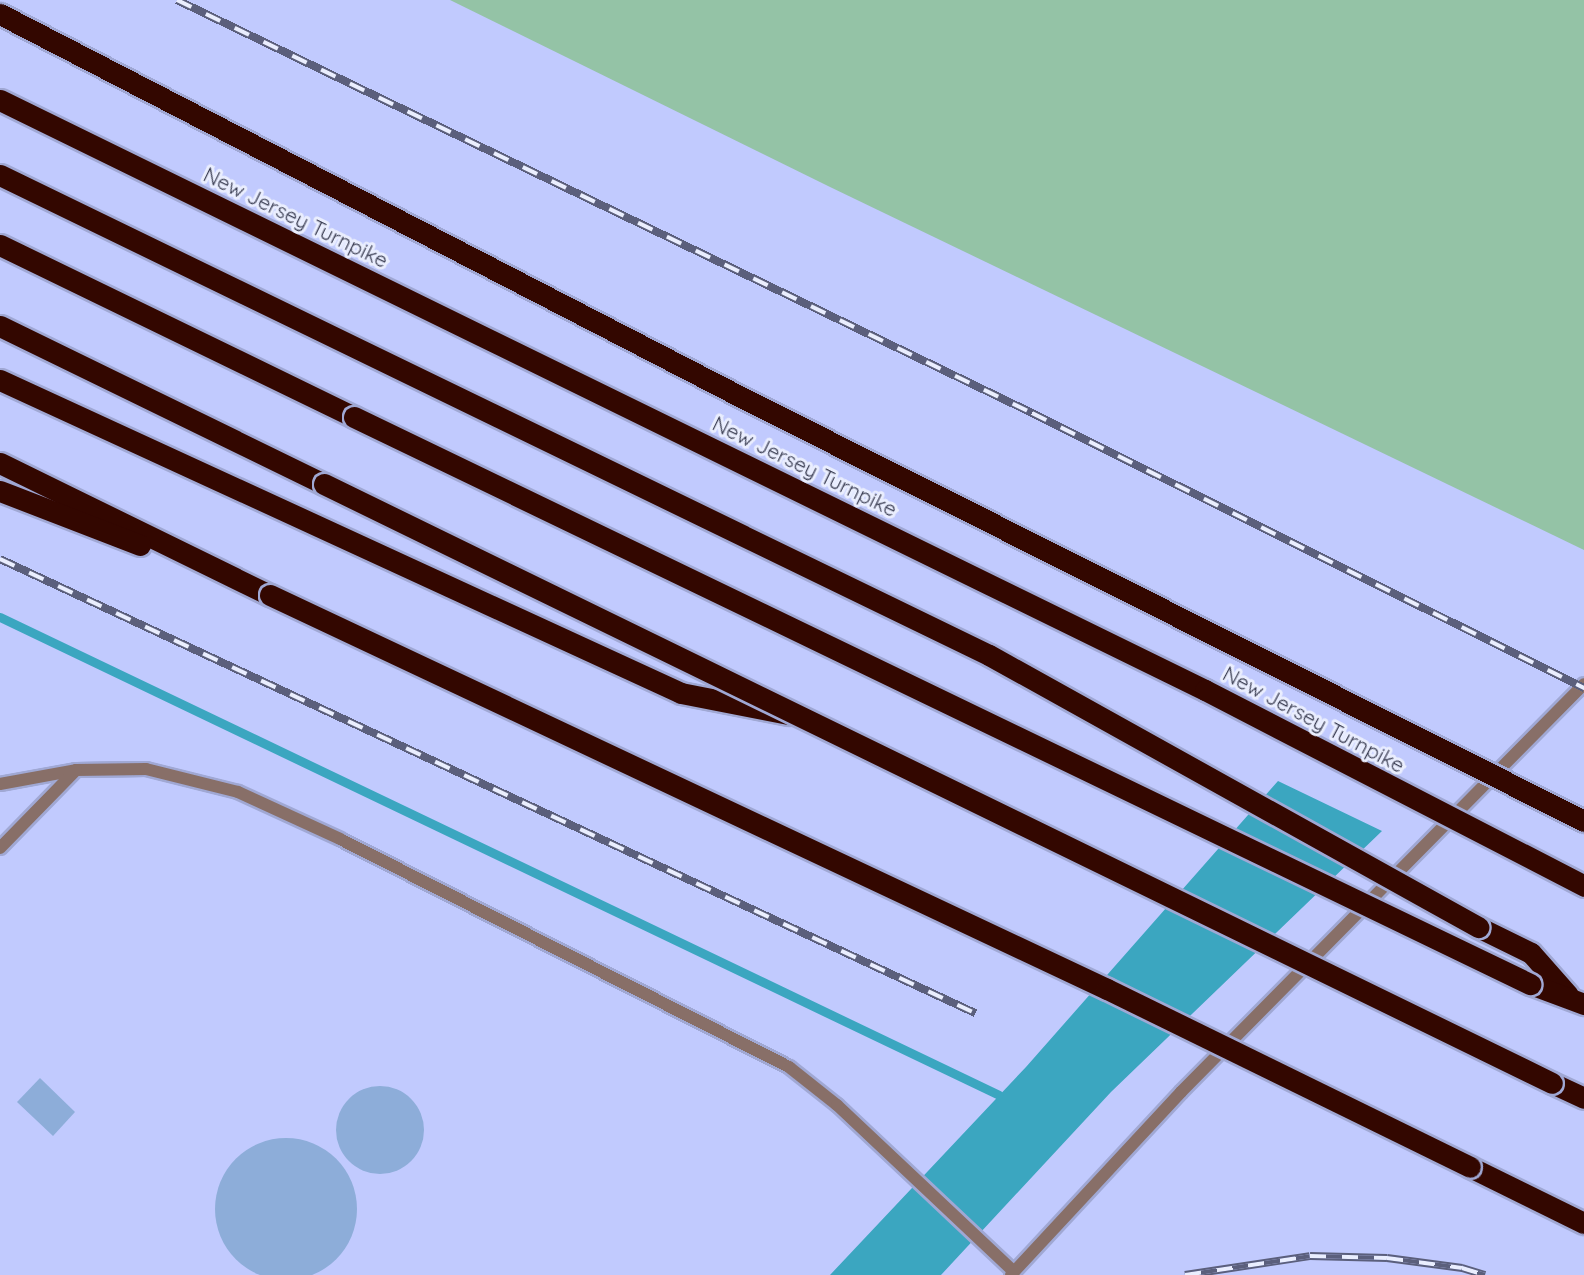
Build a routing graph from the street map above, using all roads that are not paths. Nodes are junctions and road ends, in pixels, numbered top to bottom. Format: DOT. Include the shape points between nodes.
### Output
graph roads {
  1 [pos="0,15"];
  2 [pos="0,100"];
  3 [pos="0,175"];
  4 [pos="0,246"];
  5 [pos="0,326"];
  6 [pos="0,380"];
  7 [pos="0,463"];
  8 [pos="0,491"];
  9 [pos="270,595"];
  10 [pos="1584,684"];
  11 [pos="793,715"];
  12 [pos="76,770"];
  13 [pos="0,784"];
  14 [pos="1584,821"];
  15 [pos="0,848"];
  16 [pos="1584,886"];
  17 [pos="1576,1000"];
  18 [pos="1584,1098"];
  19 [pos="1584,1223"];
  20 [pos="1013,1274"];
  1 -- 14 [label="highway, bridge" via="747,400"];
  2 -- 16 [label="highway, New Jersey Turnpike, bridge" via="1205,690"];
  3 -- 17 [label="highway, bridge" via="989,655 1531,953"];
  4 -- 17 [label="highway, bridge" via="1530,984"];
  5 -- 11 [label="highway, bridge"];
  6 -- 11 [label="highway" via="681,693"];
  7 -- 9 [label="highway"];
  8 -- 9 [label="highway"];
  9 -- 19 [label="highway, bridge" via="1107,989"];
  10 -- 20 [label="lane" via="1181,1092"];
  11 -- 18 [label="highway, bridge"];
  12 -- 13 [label="lane"];
  12 -- 15 [label="lane"];
  12 -- 20 [label="lane" via="146,769 238,792 340,838 789,1067 837,1105"];
}
